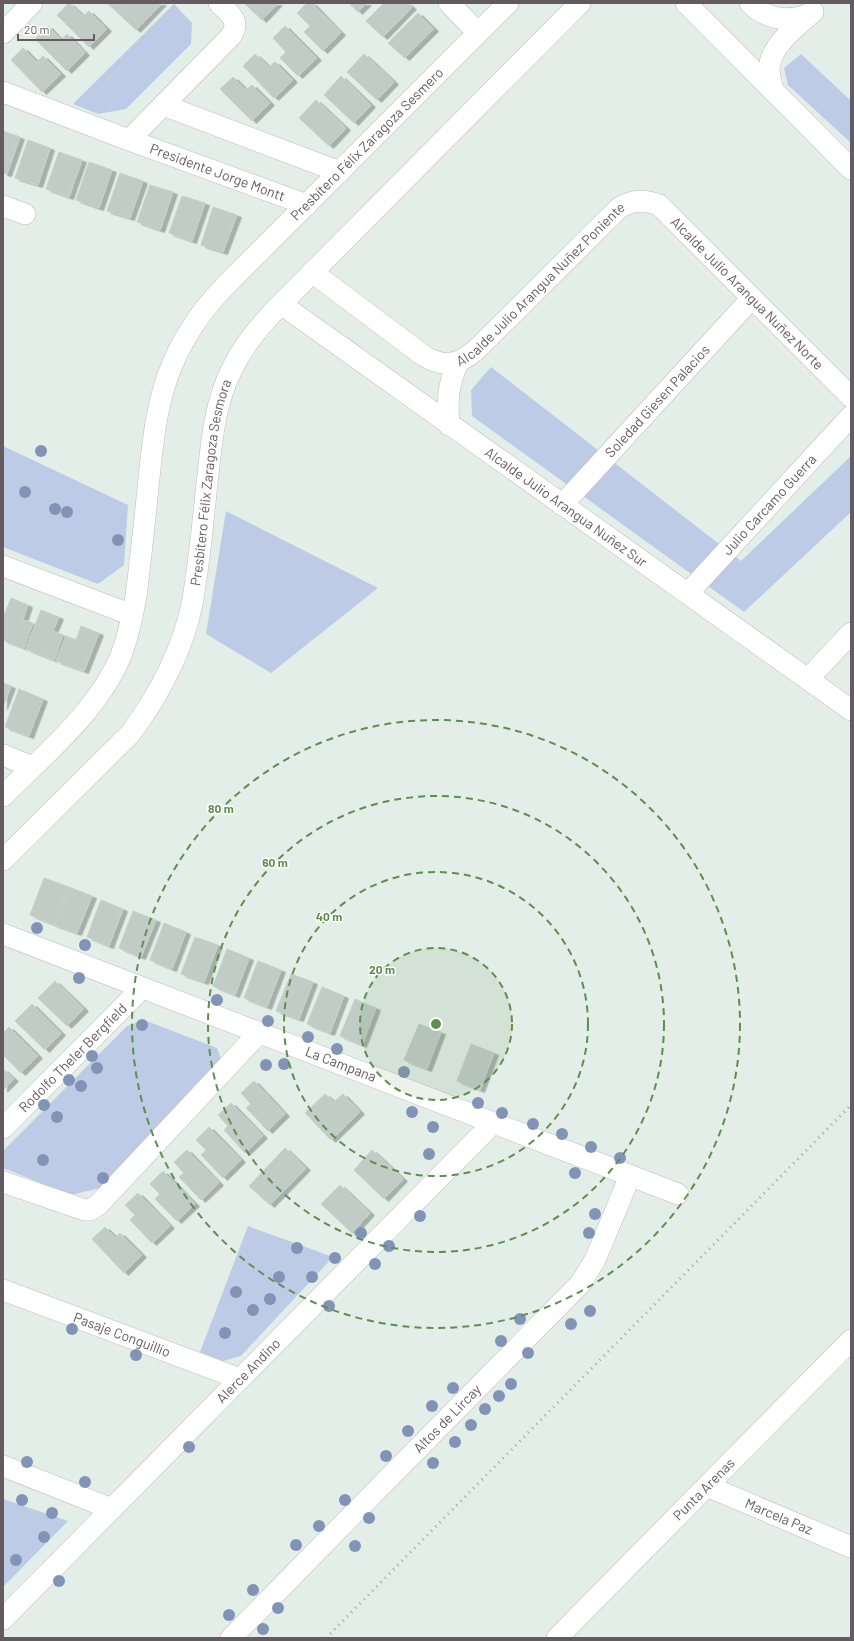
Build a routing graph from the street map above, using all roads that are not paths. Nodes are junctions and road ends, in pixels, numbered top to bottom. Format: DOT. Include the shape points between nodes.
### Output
graph roads {
  1 [pos="32,3"];
  2 [pos="219,3"];
  3 [pos="449,3"];
  4 [pos="508,3"];
  5 [pos="580,3"];
  6 [pos="686,3"];
  7 [pos="750,3"];
  8 [pos="817,7"];
  9 [pos="3,33"];
  10 [pos="478,33"];
  11 [pos="774,91"];
  12 [pos="3,92"];
  13 [pos="163,105"];
  14 [pos="129,140"];
  15 [pos="851,169"];
  16 [pos="340,172"];
  17 [pos="638,200"];
  18 [pos="306,205"];
  19 [pos="3,206"];
  20 [pos="25,214"];
  21 [pos="312,272"];
  22 [pos="752,298"];
  23 [pos="281,304"];
  24 [pos="458,362"];
  25 [pos="851,397"];
  26 [pos="851,416"];
  27 [pos="449,425"];
  28 [pos="562,505"];
  29 [pos="3,566"];
  30 [pos="688,593"];
  31 [pos="132,615"];
  32 [pos="851,633"];
  33 [pos="808,679"];
  34 [pos="851,710"];
  35 [pos="3,755"];
  36 [pos="32,766"];
  37 [pos="3,796"];
  38 [pos="3,860"];
  39 [pos="3,934"];
  40 [pos="142,988"];
  41 [pos="259,1033"];
  42 [pos="493,1123"];
  43 [pos="3,1128"];
  44 [pos="630,1176"];
  45 [pos="3,1182"];
  46 [pos="678,1194"];
  47 [pos="3,1290"];
  48 [pos="851,1340"];
  49 [pos="240,1379"];
  50 [pos="3,1466"];
  51 [pos="707,1486"];
  52 [pos="112,1509"];
  53 [pos="851,1547"];
  54 [pos="3,1619"];
  55 [pos="230,1638"];
  56 [pos="557,1638"];
  1 -- 9 [label="street"];
  2 -- 13 [label="street, Presidente Jorge Montt" via="234,20 234,31"];
  3 -- 10 [label="street"];
  4 -- 10 [label="street, Presbítero Félix Zaragoza Sesmero"];
  5 -- 21 [label="street, Presbítero Félix Zaragoza Sesmora"];
  6 -- 11 [label="street"];
  7 -- 8 [label="street" via="764,14 784,20 804,16"];
  8 -- 11 [label="street" via="782,40 772,56 769,70"];
  10 -- 16 [label="street, Presbítero Félix Zaragoza Sesmero"];
  11 -- 15 [label="street"];
  12 -- 14 [label="street, Presidente Jorge Montt"];
  13 -- 14 [label="street, Presidente Jorge Montt"];
  13 -- 16 [label="street"];
  14 -- 18 [label="street, Presidente Jorge Montt"];
  16 -- 18 [label="street, Presbítero Félix Zaragoza Sesmero"];
  17 -- 22 [label="street, Alcalde Julio Arangua Nuñez Norte" via="659,205"];
  17 -- 24 [label="street, Alcalde Julio Arangua Nuñez Poniente" via="619,208 476,350"];
  18 -- 31 [label="street, Presbítero Félix Zaragoza Sesmero" via="212,300 191,329 173,362 153,443"];
  19 -- 20 [label="street"];
  21 -- 23 [label="street, Presbítero Félix Zaragoza Sesmora"];
  21 -- 24 [label="street" via="424,356 440,363"];
  22 -- 25 [label="street, Alcalde Julio Arangua Nuñez Norte"];
  22 -- 28 [label="street, Soledad Giesen Palacios"];
  23 -- 27 [label="street, Alcalde Julio Arangua Nuñez Sur"];
  23 -- 38 [label="street, Presbítero Félix Zaragoza Sesmora" via="245,347 221,396 213,424 192,605 183,636 160,690 130,734"];
  24 -- 27 [label="street, Alcalde Julio Arangua Nuñez Poniente" via="448,392"];
  26 -- 30 [label="street, Julio Carcamo Guerra"];
  27 -- 28 [label="street, Alcalde Julio Arangua Nuñez Sur"];
  28 -- 30 [label="street, Alcalde Julio Arangua Nuñez Sur"];
  29 -- 31 [label="street"];
  30 -- 33 [label="street, Alcalde Julio Arangua Nuñez Sur"];
  31 -- 36 [label="street" via="120,656 97,699"];
  32 -- 33 [label="street"];
  33 -- 34 [label="street, Alcalde Julio Arangua Nuñez Sur"];
  35 -- 36 [label="street"];
  36 -- 37 [label="street"];
  39 -- 40 [label="street, La Campana"];
  40 -- 41 [label="street, La Campana"];
  40 -- 43 [label="street, Rodolfo Theler Bergfield"];
  41 -- 42 [label="street, La Campana"];
  41 -- 45 [label="street" via="94,1208 85,1210"];
  42 -- 44 [label="street, La Campana"];
  42 -- 49 [label="street, Alerce Andino"];
  44 -- 46 [label="street, La Campana"];
  44 -- 55 [label="street, Altos de Lircay" via="593,1264 581,1283"];
  47 -- 49 [label="street, Pasaje Conguillío"];
  48 -- 51 [label="street, Punta Arenas"];
  49 -- 52 [label="street, Alerce Andino"];
  50 -- 52 [label="street"];
  51 -- 53 [label="street, Marcela Paz"];
  51 -- 56 [label="street, Punta Arenas"];
  52 -- 54 [label="street, Alerce Andino"];
}
